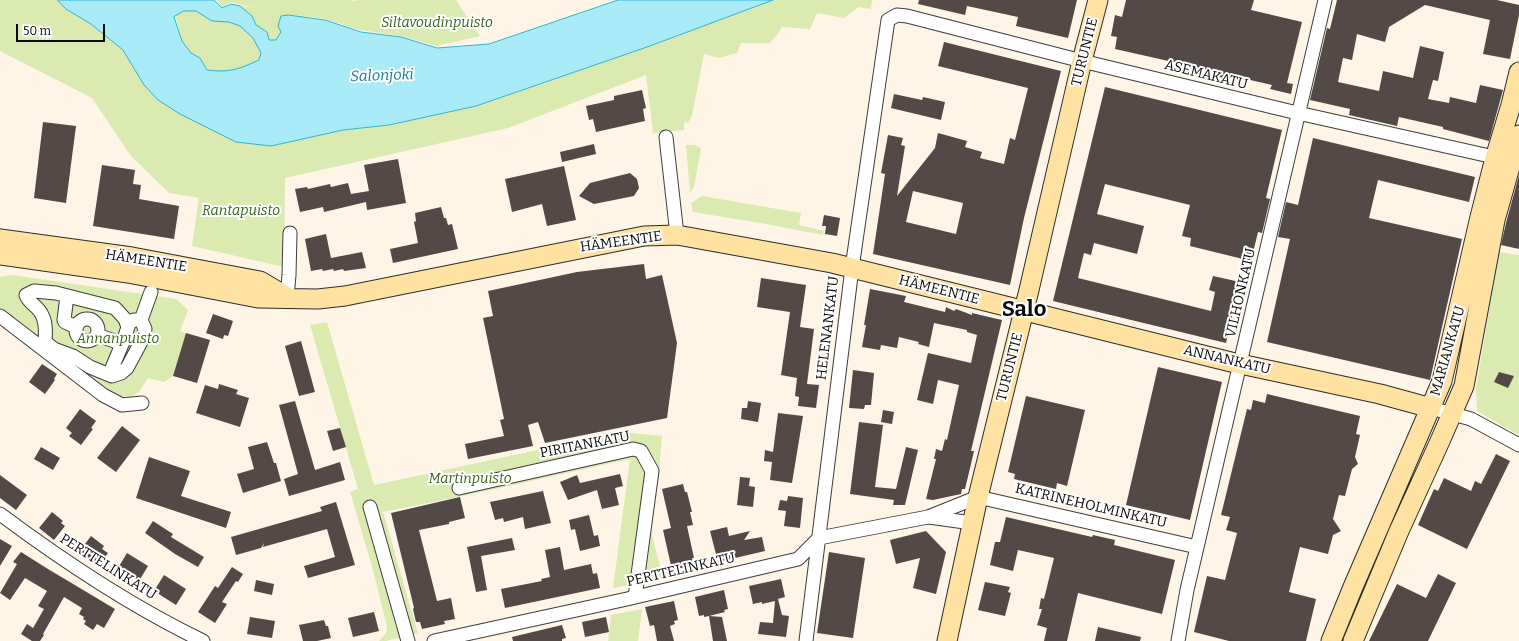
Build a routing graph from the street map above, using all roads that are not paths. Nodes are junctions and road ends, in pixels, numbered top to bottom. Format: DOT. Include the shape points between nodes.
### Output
graph roads {
  1 [pos="1098,0"];
  2 [pos="1325,0"];
  3 [pos="888,20"];
  4 [pos="1082,61"];
  5 [pos="1518,79"];
  6 [pos="1299,113"];
  7 [pos="1519,134"];
  8 [pos="666,137"];
  9 [pos="1508,161"];
  10 [pos="290,233"];
  11 [pos="677,235"];
  12 [pos="0,239"];
  13 [pos="0,255"];
  14 [pos="852,268"];
  15 [pos="151,292"];
  16 [pos="67,296"];
  17 [pos="287,298"];
  18 [pos="93,302"];
  19 [pos="1024,310"];
  20 [pos="0,316"];
  21 [pos="89,319"];
  22 [pos="141,320"];
  23 [pos="127,324"];
  24 [pos="76,327"];
  25 [pos="97,334"];
  26 [pos="123,342"];
  27 [pos="1241,364"];
  28 [pos="112,376"];
  29 [pos="142,403"];
  30 [pos="1431,408"];
  31 [pos="1452,414"];
  32 [pos="1519,445"];
  33 [pos="459,488"];
  34 [pos="978,497"];
  35 [pos="370,507"];
  36 [pos="0,514"];
  37 [pos="928,517"];
  38 [pos="972,523"];
  39 [pos="819,538"];
  40 [pos="1197,548"];
  41 [pos="635,597"];
  42 [pos="203,641"];
  43 [pos="408,641"];
  44 [pos="434,641"];
  45 [pos="806,641"];
  46 [pos="947,641"];
  47 [pos="1178,641"];
  48 [pos="1331,641"];
  49 [pos="1353,641"];
  1 -- 4 [label="main road, TURUNTIE"];
  2 -- 6 [label="street, VILHONKATU"];
  3 -- 4 [label="street, ASEMAKATU" via="896,15 907,16"];
  3 -- 14 [label="street, HELENANKATU"];
  4 -- 6 [label="street, ASEMAKATU"];
  4 -- 19 [label="main road, TURUNTIE"];
  5 -- 9 [label="main road, MARIANKATU" via="1511,105"];
  6 -- 9 [label="street, ASEMAKATU"];
  6 -- 27 [label="street, VILHONKATU"];
  7 -- 9 [label="main road, MARIANKATU"];
  8 -- 11 [label="street"];
  9 -- 30 [label="main road, MARIANKATU" via="1442,381"];
  9 -- 31 [label="main road, MARIANKATU" via="1486,262 1464,386"];
  10 -- 17 [label="street"];
  11 -- 14 [label="main road, HÄMEENTIE"];
  11 -- 17 [label="main road, HÄMEENTIE" via="644,236 345,296 318,299"];
  12 -- 17 [label="main road, HÄMEENTIE" via="132,257 260,281"];
  13 -- 17 [label="main road, HÄMEENTIE" via="128,273 258,298"];
  14 -- 19 [label="main road, HÄMEENTIE"];
  14 -- 39 [label="street, HELENANKATU"];
  15 -- 22 [label="street"];
  16 -- 18 [label="street"];
  16 -- 24 [label="street" via="64,320"];
  16 -- 28 [label="street" via="34,291 26,295 43,315 45,340 50,346"];
  18 -- 21 [label="street"];
  18 -- 23 [label="street" via="115,308"];
  19 -- 27 [label="main road, ANNANKATU"];
  19 -- 34 [label="main road, TURUNTIE"];
  20 -- 29 [label="street" via="103,395 122,405"];
  21 -- 24 [label="street" via="80,321"];
  21 -- 25 [label="street" via="98,327"];
  22 -- 23 [label="street"];
  22 -- 28 [label="street" via="145,329 142,340 127,368"];
  23 -- 26 [label="street"];
  24 -- 25 [label="street" via="77,334 82,340 92,340"];
  25 -- 26 [label="street"];
  26 -- 28 [label="street" via="112,368"];
  27 -- 30 [label="main road, ANNANKATU" via="1380,394"];
  27 -- 40 [label="street, VILHONKATU"];
  30 -- 31 [label="street"];
  30 -- 48 [label="main road, MARIANKATU"];
  31 -- 32 [label="street" via="1471,419"];
  31 -- 49 [label="main road, MARIANKATU"];
  33 -- 41 [label="street, PIRITANKATU" via="633,449 640,450 652,471"];
  34 -- 37 [label="street"];
  34 -- 38 [label="main road, TURUNTIE"];
  34 -- 40 [label="street, KATRINEHOLMINKATU"];
  35 -- 43 [label="street"];
  36 -- 42 [label="street, PERTTELINKATU" via="84,572 172,626"];
  37 -- 38 [label="street"];
  37 -- 39 [label="street"];
  38 -- 46 [label="main road, TURUNTIE"];
  39 -- 41 [label="street, PERTTELINKATU" via="798,559"];
  39 -- 45 [label="street, HELENANKATU"];
  40 -- 47 [label="street, VILHONKATU"];
  41 -- 44 [label="street, PERTTELINKATU"];
}
